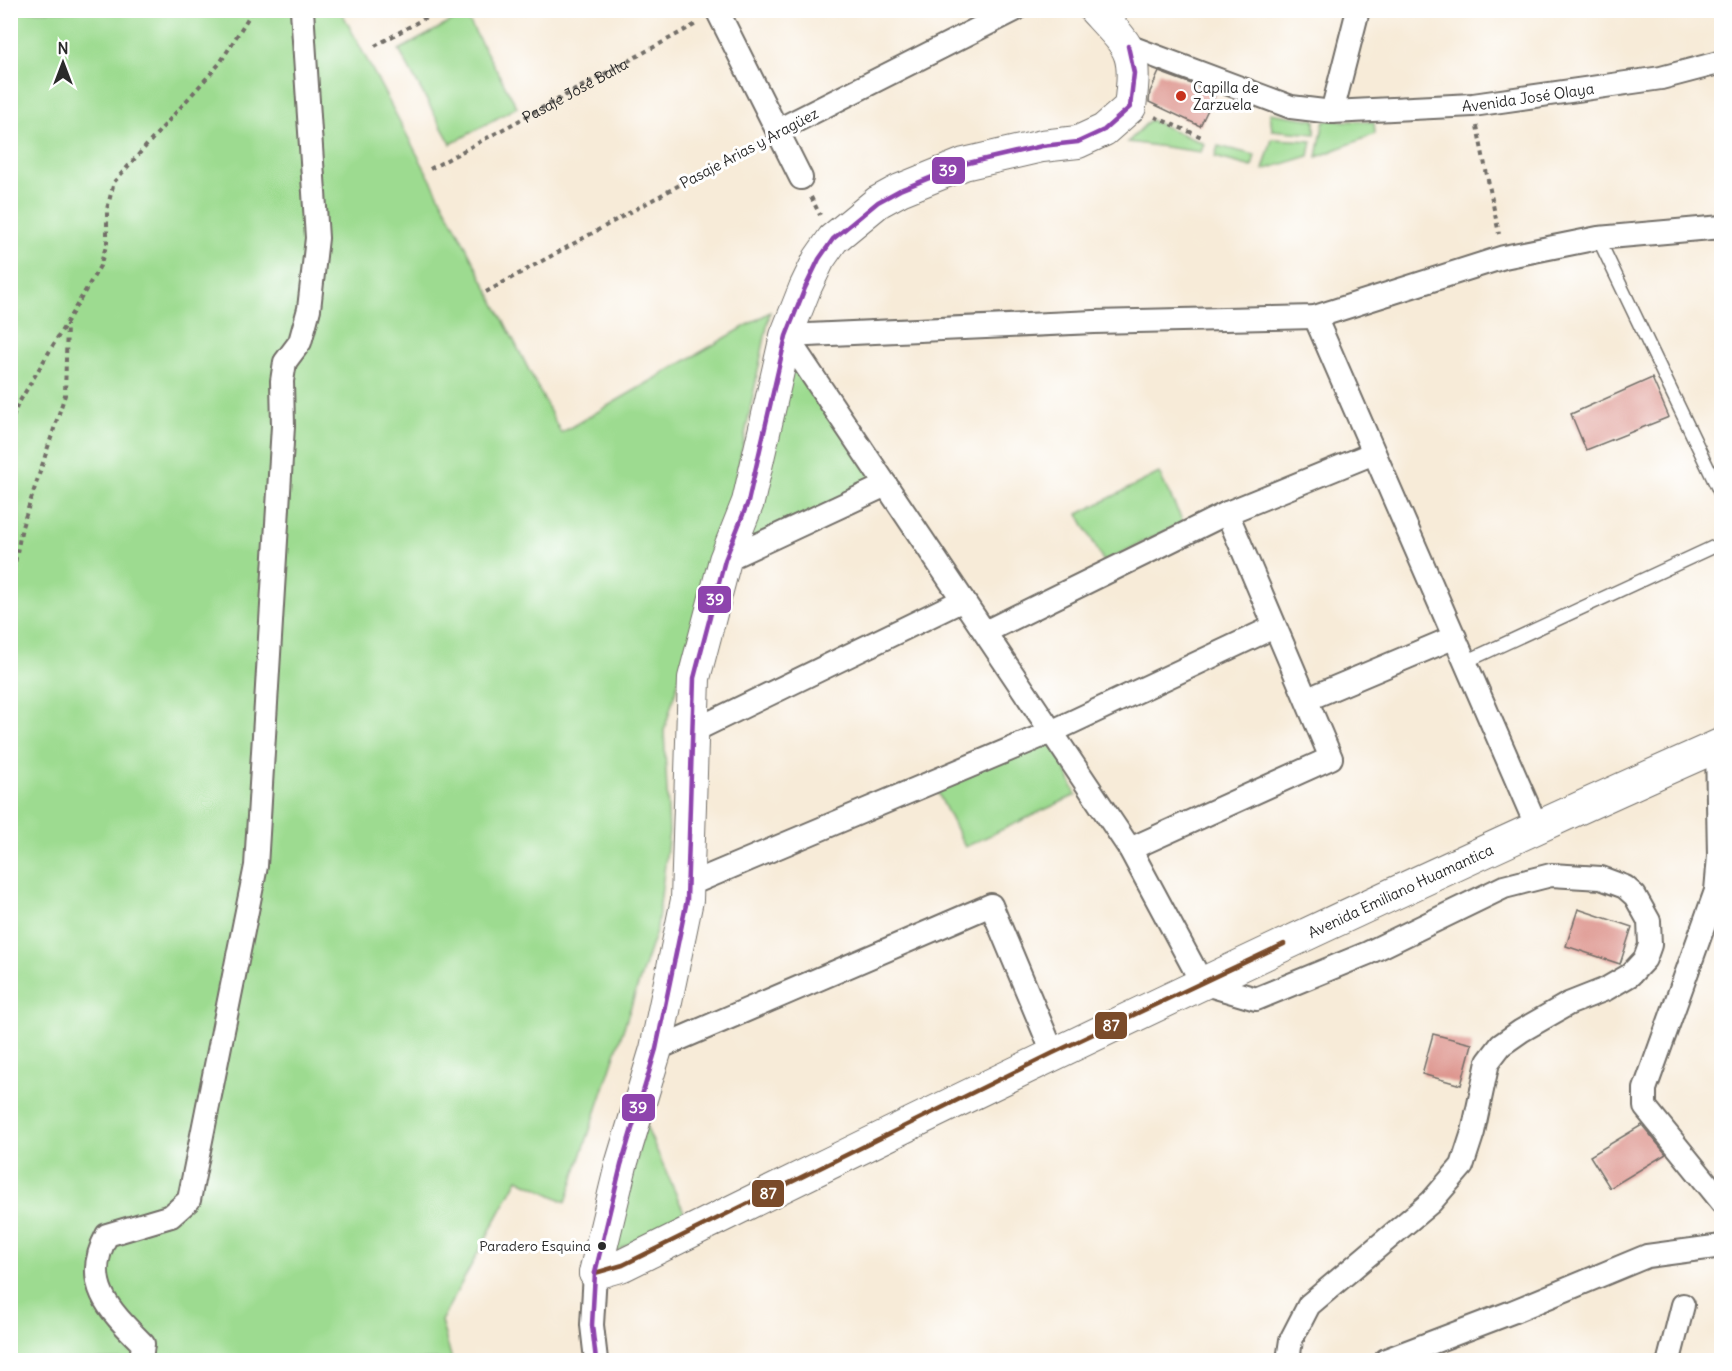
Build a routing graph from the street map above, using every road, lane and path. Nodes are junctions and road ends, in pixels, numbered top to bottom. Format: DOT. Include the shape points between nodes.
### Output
graph roads {
  1 [pos="253,10"];
  2 [pos="302,10"];
  3 [pos="439,10"];
  4 [pos="1015,10"];
  5 [pos="1095,10"];
  6 [pos="1358,10"];
  7 [pos="719,11"];
  8 [pos="375,46"];
  9 [pos="1128,46"];
  10 [pos="1722,62"];
  11 [pos="1473,105"];
  12 [pos="1131,107"];
  13 [pos="1332,112"];
  14 [pos="778,130"];
  15 [pos="1204,138"];
  16 [pos="430,169"];
  17 [pos="801,178"];
  18 [pos="1722,214"];
  19 [pos="1722,227"];
  20 [pos="1690,228"];
  21 [pos="1598,238"];
  22 [pos="833,239"];
  23 [pos="1504,257"];
  24 [pos="486,292"];
  25 [pos="1315,317"];
  26 [pos="68,323"];
  27 [pos="786,336"];
  28 [pos="10,426"];
  29 [pos="1374,453"];
  30 [pos="886,485"];
  31 [pos="1722,497"];
  32 [pos="1227,513"];
  33 [pos="1720,547"];
  34 [pos="725,560"];
  35 [pos="10,588"];
  36 [pos="963,600"];
  37 [pos="1274,627"];
  38 [pos="985,632"];
  39 [pos="1455,638"];
  40 [pos="1465,662"];
  41 [pos="1308,699"];
  42 [pos="693,730"];
  43 [pos="1051,732"];
  44 [pos="1719,745"];
  45 [pos="1537,826"];
  46 [pos="1130,849"];
  47 [pos="688,885"];
  48 [pos="1202,983"];
  49 [pos="656,1048"];
  50 [pos="1053,1053"];
  51 [pos="1722,1202"];
  52 [pos="1722,1246"];
  53 [pos="595,1273"];
  54 [pos="1683,1305"];
  55 [pos="592,1325"];
  56 [pos="141,1360"];
  57 [pos="596,1360"];
  58 [pos="606,1360"];
  59 [pos="1288,1360"];
  60 [pos="1386,1360"];
  61 [pos="1669,1360"];
  1 -- 26 [label="path" via="220,63 114,182 107,208 107,243 100,266"];
  2 -- 56 [label="street" via="317,238 309,309 300,342 285,362 282,381 283,438 256,866 189,1200 171,1216 106,1235 98,1251 96,1282 111,1309 143,1344"];
  3 -- 8 [label="path"];
  4 -- 14 [label="street, Pasaje Arias y Aragüez"];
  5 -- 9 [label="street"];
  6 -- 13 [label="street"];
  7 -- 14 [label="street"];
  7 -- 16 [label="path, Pasaje José Balta"];
  9 -- 12 [label="street" via="1134,73"];
  9 -- 13 [label="street, Avenida José Olaya" via="1283,104"];
  10 -- 11 [label="street, Avenida José Olaya" via="1629,84"];
  11 -- 13 [label="street, Avenida José Olaya"];
  11 -- 23 [label="path"];
  12 -- 15 [label="path"];
  12 -- 22 [label="street" via="1104,130 1078,142 1009,154 935,174 878,202"];
  14 -- 17 [label="street"];
  14 -- 24 [label="path, Pasaje Arias y Aragüez"];
  17 -- 22 [label="path"];
  18 -- 20 [label="street"];
  19 -- 20 [label="street"];
  20 -- 21 [label="street"];
  21 -- 23 [label="street"];
  21 -- 31 [label="lane"];
  22 -- 27 [label="street" via="810,278"];
  23 -- 25 [label="street"];
  25 -- 27 [label="street"];
  25 -- 29 [label="street"];
  26 -- 28 [label="path" via="17,406"];
  26 -- 35 [label="path" via="65,395 22,527"];
  27 -- 30 [label="street"];
  27 -- 34 [label="street" via="748,502"];
  29 -- 32 [label="street"];
  29 -- 39 [label="street"];
  30 -- 34 [label="street"];
  30 -- 36 [label="street"];
  32 -- 37 [label="street"];
  32 -- 38 [label="street"];
  33 -- 40 [label="lane"];
  34 -- 42 [label="street" via="694,678"];
  36 -- 38 [label="street"];
  36 -- 42 [label="street"];
  37 -- 41 [label="street"];
  37 -- 43 [label="street"];
  38 -- 43 [label="street"];
  39 -- 40 [label="street"];
  39 -- 41 [label="street"];
  40 -- 45 [label="street"];
  41 -- 46 [label="street" via="1331,758"];
  42 -- 47 [label="street"];
  43 -- 46 [label="street"];
  43 -- 47 [label="street"];
  44 -- 45 [label="street, Avenida Emiliano Huamantica"];
  44 -- 51 [label="street" via="1716,891 1645,1089 1645,1107"];
  45 -- 48 [label="street, Avenida Emiliano Huamantica"];
  46 -- 48 [label="street"];
  47 -- 49 [label="street"];
  48 -- 50 [label="street, Avenida Emiliano Huamantica"];
  48 -- 59 [label="street" via="1256,999 1368,952 1504,887 1551,875 1601,878 1625,887 1649,921 1650,945 1645,959 1630,975 1606,990 1568,1004 1501,1045 1488,1062 1462,1166 1431,1202 1309,1305 1291,1340"];
  49 -- 50 [label="street" via="991,905"];
  49 -- 53 [label="street" via="621,1165"];
  50 -- 53 [label="street, Avenida Emiliano Huamantica" via="622,1265"];
  52 -- 60 [label="street" via="1647,1256"];
  53 -- 55 [label="street"];
  54 -- 61 [label="street"];
  55 -- 57 [label="street"];
  55 -- 58 [label="street"];
}
